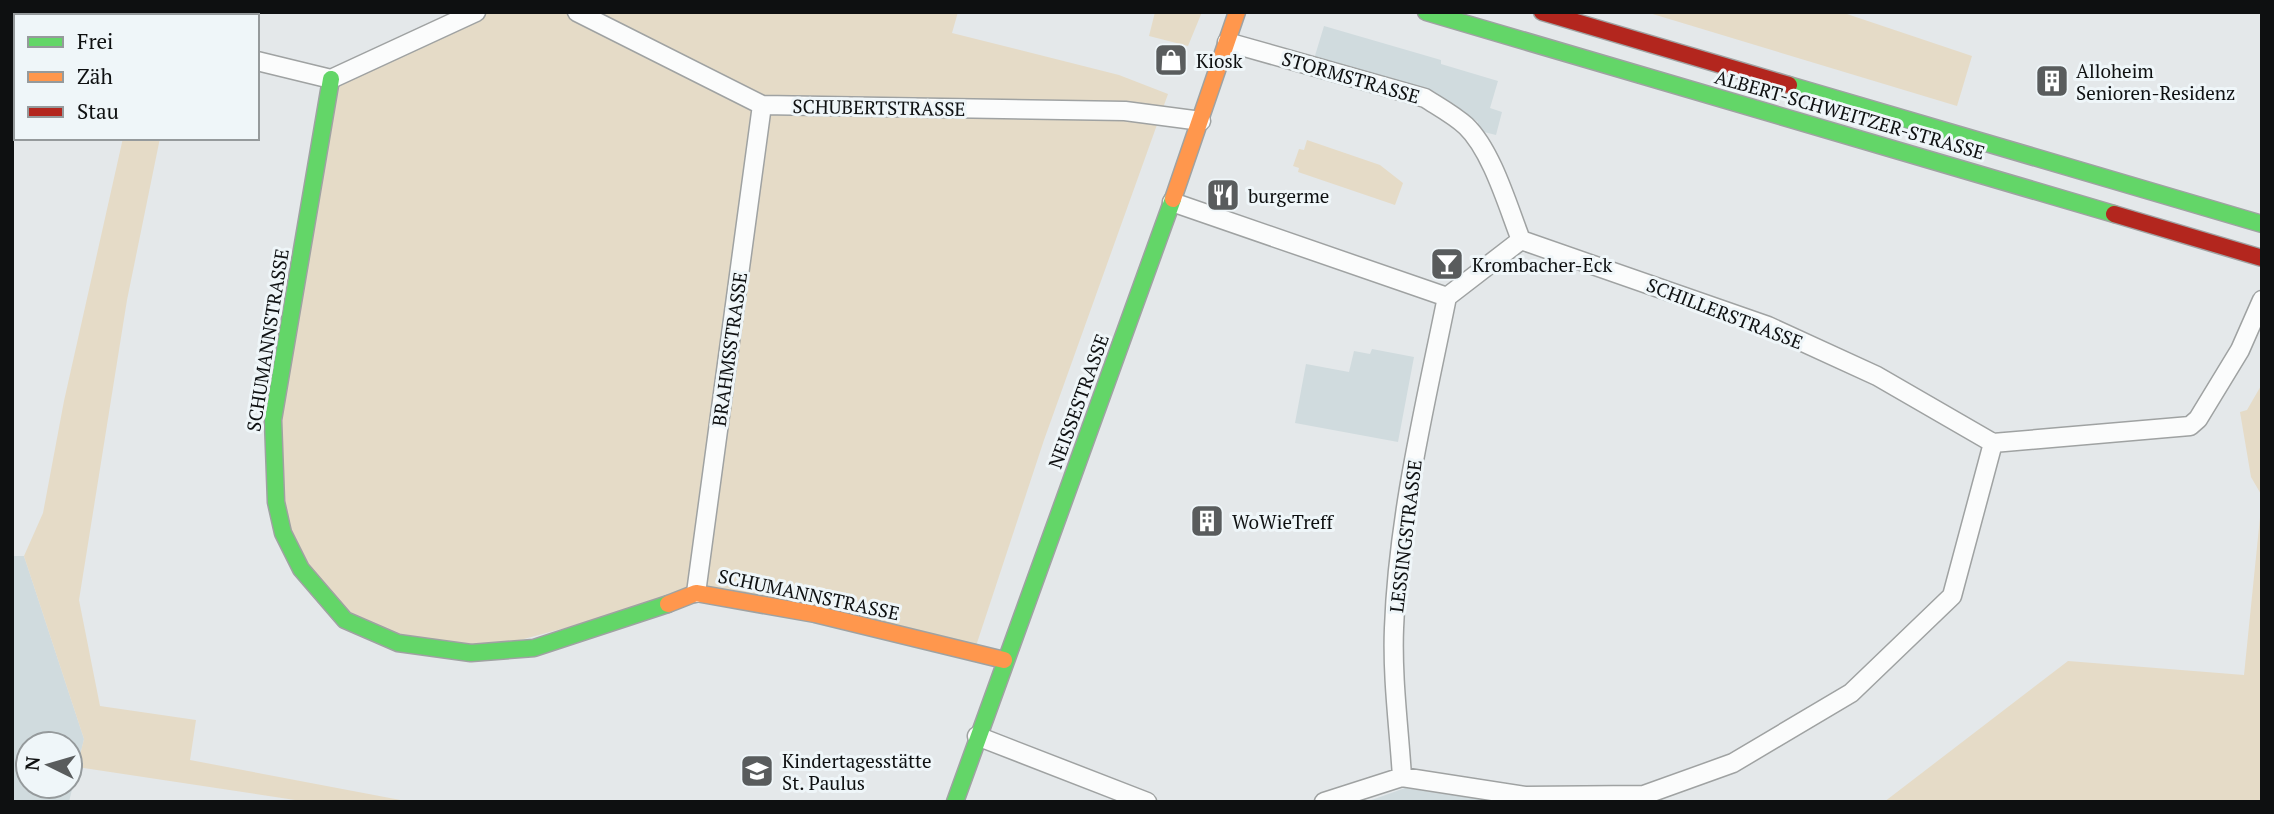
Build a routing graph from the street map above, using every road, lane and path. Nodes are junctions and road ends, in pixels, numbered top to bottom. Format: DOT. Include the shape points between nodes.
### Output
graph roads {
  1 [pos="476,12"];
  2 [pos="578,12"];
  3 [pos="1237,12"];
  4 [pos="1426,12"];
  5 [pos="1542,12"];
  6 [pos="1227,42"];
  7 [pos="259,61"];
  8 [pos="331,79"];
  9 [pos="762,105"];
  10 [pos="1201,121"];
  11 [pos="1172,202"];
  12 [pos="2262,224"];
  13 [pos="1521,240"];
  14 [pos="2262,258"];
  15 [pos="1447,297"];
  16 [pos="2262,300"];
  17 [pos="1993,443"];
  18 [pos="696,593"];
  19 [pos="1004,660"];
  20 [pos="977,736"];
  21 [pos="1402,777"];
  22 [pos="954,802"];
  23 [pos="1147,802"];
  24 [pos="1324,802"];
  1 -- 8 [label="street"];
  2 -- 9 [label="street, SCHUBERTSTRASSE"];
  3 -- 6 [label="street, NEISSESTRASSE"];
  4 -- 14 [label="street, ALBERT-SCHWEITZER-STRASSE"];
  5 -- 12 [label="street, ALBERT-SCHWEITZER-STRASSE"];
  6 -- 10 [label="street, NEISSESTRASSE"];
  6 -- 13 [label="street, STORMSTRASSE" via="1425,98 1448,112 1468,128 1489,162"];
  7 -- 8 [label="street"];
  8 -- 18 [label="street, SCHUMANNSTRASSE" via="273,420 276,502 283,533 308,578 345,620 398,643 471,653 534,648"];
  9 -- 10 [label="street, SCHUBERTSTRASSE" via="1125,111"];
  9 -- 18 [label="street, BRAHMSSTRASSE"];
  10 -- 11 [label="street, NEISSESTRASSE"];
  11 -- 15 [label="street"];
  11 -- 19 [label="street, NEISSESTRASSE"];
  13 -- 15 [label="street"];
  13 -- 17 [label="street, SCHILLERSTRASSE" via="1768,326 1877,376"];
  15 -- 21 [label="street, LESSINGSTRASSE" via="1400,545 1394,629"];
  16 -- 17 [label="street" via="2240,349 2190,426"];
  17 -- 21 [label="street" via="1952,596 1851,693 1733,763 1644,795 1525,796"];
  18 -- 19 [label="street, SCHUMANNSTRASSE" via="816,614"];
  19 -- 20 [label="street, NEISSESTRASSE"];
  20 -- 22 [label="street, NEISSESTRASSE"];
  20 -- 23 [label="street"];
  21 -- 24 [label="street"];
}
